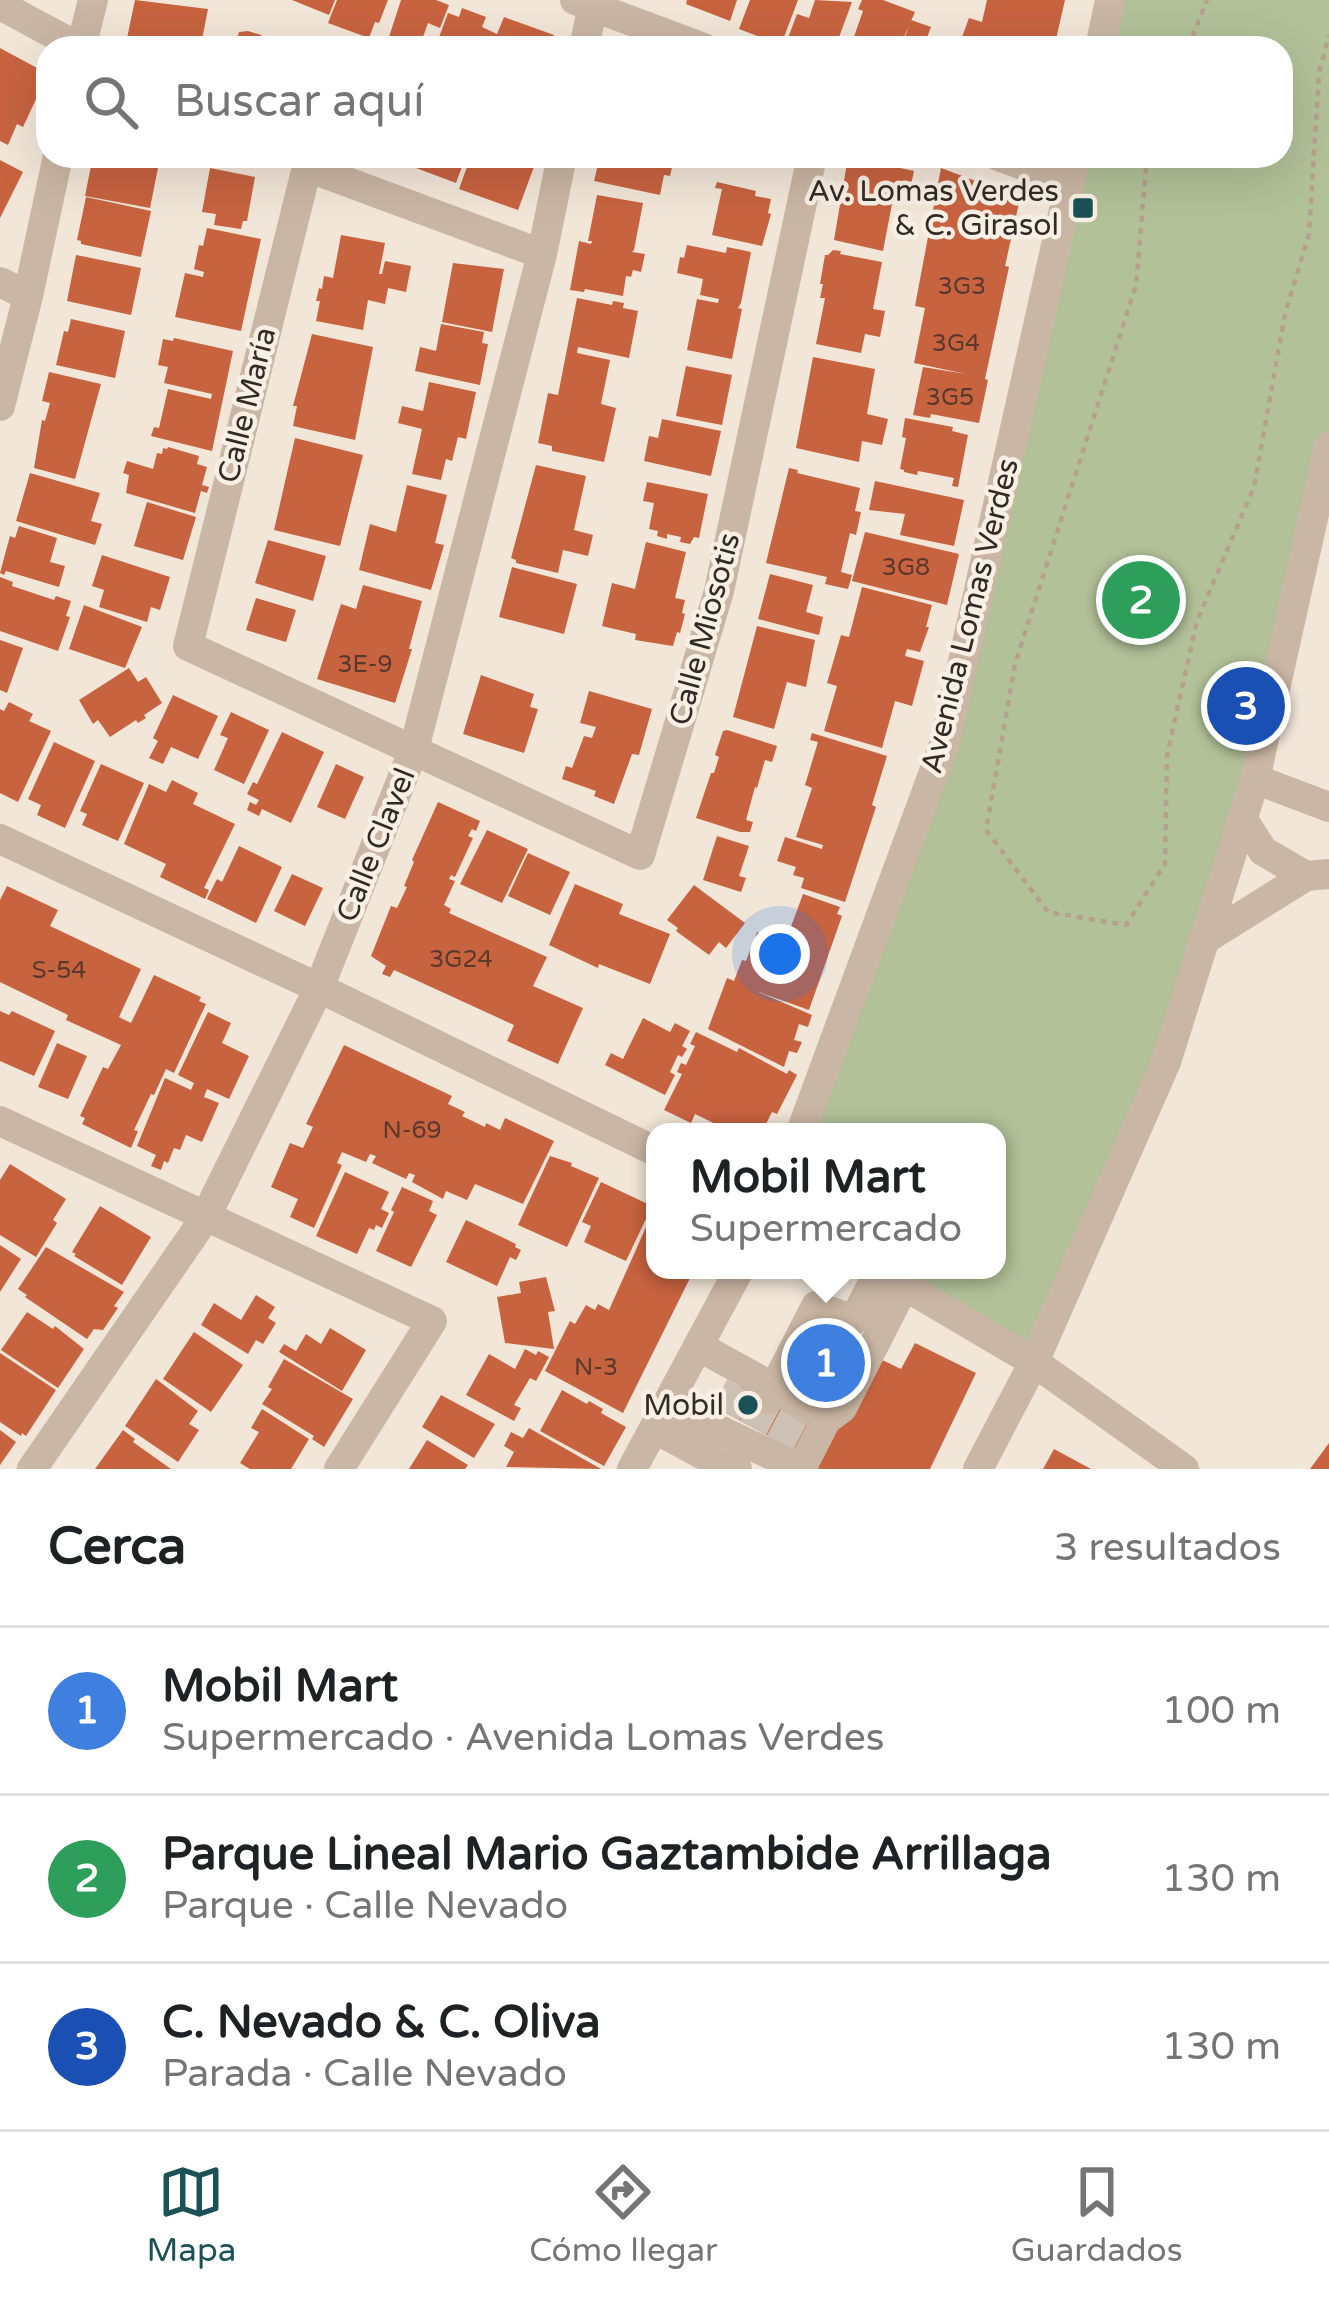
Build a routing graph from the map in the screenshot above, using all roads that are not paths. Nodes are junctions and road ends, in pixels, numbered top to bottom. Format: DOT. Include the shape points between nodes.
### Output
graph roads {
  1 [pos="93,0"];
  2 [pos="1110,0"];
  3 [pos="587,2"];
  4 [pos="0,5"];
  5 [pos="58,36"];
  6 [pos="83,36"];
  7 [pos="585,36"];
  8 [pos="673,36"];
  9 [pos="1102,36"];
  10 [pos="54,168"];
  11 [pos="307,168"];
  12 [pos="310,168"];
  13 [pos="560,168"];
  14 [pos="809,168"];
  15 [pos="1073,169"];
  16 [pos="542,254"];
  17 [pos="14,289"];
  18 [pos="0,406"];
  19 [pos="1329,446"];
  20 [pos="414,749"];
  21 [pos="1255,779"];
  22 [pos="1329,807"];
  23 [pos="1242,818"];
  24 [pos="0,839"];
  25 [pos="1318,875"];
  26 [pos="1202,941"];
  27 [pos="320,988"];
  28 [pos="0,1121"];
  29 [pos="804,1123"];
  30 [pos="646,1147"];
  31 [pos="205,1218"];
  32 [pos="734,1279"];
  33 [pos="884,1279"];
  34 [pos="886,1279"];
  35 [pos="894,1279"];
  36 [pos="698,1346"];
  37 [pos="1034,1362"];
  38 [pos="779,1397"];
  39 [pos="660,1416"];
  40 [pos="747,1440"];
  41 [pos="32,1469"];
  42 [pos="339,1469"];
  43 [pos="632,1469"];
  44 [pos="979,1469"];
  45 [pos="1184,1469"];
  1 -- 6 [label="street"];
  2 -- 9 [label="street"];
  3 -- 7 [label="street"];
  3 -- 8 [label="street"];
  4 -- 5 [label="street"];
  10 -- 17 [label="street"];
  11 -- 20 [label="street, Calle María" via="188,646"];
  12 -- 16 [label="street, Calle María"];
  13 -- 16 [label="street, Calle Clavel"];
  14 -- 20 [label="street, Calle Miosotis" via="719,591 640,855"];
  15 -- 29 [label="street, Avenida Lomas Verdes" via="945,742"];
  16 -- 20 [label="street, Calle Clavel"];
  17 -- 18 [label="street"];
  19 -- 21 [label="street"];
  20 -- 27 [label="street, Calle Clavel"];
  21 -- 22 [label="street"];
  21 -- 23 [label="street"];
  23 -- 25 [label="street" via="1263,851"];
  23 -- 26 [label="street"];
  24 -- 27 [label="street"];
  25 -- 26 [label="street"];
  26 -- 37 [label="street" via="1166,1062"];
  27 -- 30 [label="street"];
  27 -- 31 [label="street, Calle Clavel"];
  28 -- 31 [label="street"];
  31 -- 41 [label="street, Calle Clavel"];
  31 -- 42 [label="street" via="432,1322"];
  32 -- 36 [label="street"];
  33 -- 38 [label="street" via="854,1320 816,1306"];
  34 -- 38 [label="street" via="842,1408"];
  35 -- 37 [label="street"];
  36 -- 38 [label="street"];
  36 -- 39 [label="street"];
  37 -- 44 [label="street"];
  37 -- 45 [label="street"];
  38 -- 40 [label="street" via="801,1468"];
  39 -- 40 [label="street"];
  39 -- 40 [label="street" via="720,1464"];
  39 -- 43 [label="street"];
}
